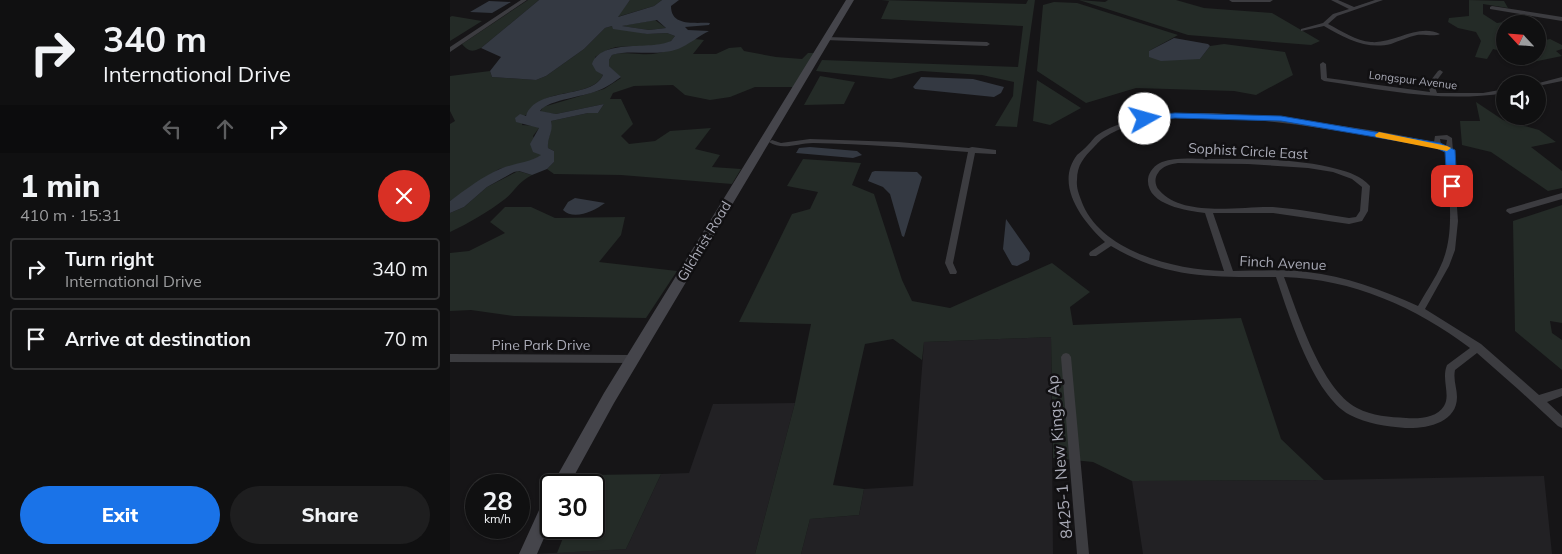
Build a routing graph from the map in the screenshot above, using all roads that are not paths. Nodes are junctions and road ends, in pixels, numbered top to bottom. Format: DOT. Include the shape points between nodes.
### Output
graph roads {
  1 [pos="524,0"];
  2 [pos="850,0"];
  3 [pos="1232,0"];
  4 [pos="1245,0"];
  5 [pos="1270,0"];
  6 [pos="1334,0"];
  7 [pos="1380,0"];
  8 [pos="1492,8"];
  9 [pos="1354,9"];
  10 [pos="1536,15"];
  11 [pos="1546,17"];
  12 [pos="1546,18"];
  13 [pos="1562,19"];
  14 [pos="1325,24"];
  15 [pos="1562,26"];
  16 [pos="1303,30"];
  17 [pos="1437,34"];
  18 [pos="827,39"];
  19 [pos="875,39"];
  20 [pos="987,44"];
  21 [pos="450,50"];
  22 [pos="1323,64"];
  23 [pos="1440,72"];
  24 [pos="1562,78"];
  25 [pos="1546,82"];
  26 [pos="1496,93"];
  27 [pos="1434,94"];
  28 [pos="768,142"];
  29 [pos="1444,147"];
  30 [pos="972,149"];
  31 [pos="993,152"];
  32 [pos="1562,196"];
  33 [pos="1208,210"];
  34 [pos="1510,211"];
  35 [pos="1112,241"];
  36 [pos="1093,254"];
  37 [pos="953,272"];
  38 [pos="1229,273"];
  39 [pos="1278,274"];
  40 [pos="1420,310"];
  41 [pos="1478,347"];
  42 [pos="1066,357"];
  43 [pos="450,358"];
  44 [pos="632,359"];
  45 [pos="1318,375"];
  46 [pos="1562,392"];
  47 [pos="1538,400"];
  48 [pos="1562,423"];
  49 [pos="566,474"];
  50 [pos="540,527"];
  51 [pos="528,554"];
  52 [pos="1083,554"];
  1 -- 21 [label="street"];
  2 -- 18 [label="street, Gilchrist Road"];
  3 -- 4 [label="street"];
  4 -- 5 [label="street"];
  6 -- 9 [label="street"];
  7 -- 9 [label="street"];
  8 -- 10 [label="street"];
  9 -- 14 [label="street" via="1332,17"];
  11 -- 13 [label="street"];
  12 -- 15 [label="street"];
  14 -- 16 [label="street"];
  14 -- 17 [label="street" via="1369,44 1382,44 1418,32"];
  18 -- 19 [label="street"];
  18 -- 28 [label="street, Gilchrist Road"];
  19 -- 20 [label="street"];
  22 -- 27 [label="street, Longspur Avenue" via="1324,79"];
  23 -- 27 [label="street" via="1431,84"];
  24 -- 25 [label="street"];
  26 -- 27 [label="street, Longspur Avenue" via="1476,97"];
  28 -- 30 [label="street" via="782,145 810,141"];
  28 -- 44 [label="street, Gilchrist Road"];
  29 -- 35 [label="street, Finch Avenue" via="1261,117 1164,116 1118,128 1087,146 1072,176 1074,194 1082,211"];
  29 -- 40 [label="street" via="1454,221 1451,250"];
  30 -- 31 [label="street"];
  30 -- 37 [label="street" via="948,263"];
  32 -- 34 [label="street"];
  33 -- 33 [label="street, Sophist Circle East" via="1182,208 1160,196 1155,191 1153,174 1162,165 1178,161 1272,162 1347,173 1360,179 1367,190 1362,215 1354,221 1272,210"];
  33 -- 38 [label="street"];
  35 -- 36 [label="street"];
  35 -- 38 [label="street, Finch Avenue" via="1144,258 1171,267"];
  38 -- 39 [label="street, Finch Avenue"];
  39 -- 40 [label="street, Finch Avenue" via="1340,281"];
  39 -- 45 [label="street"];
  40 -- 41 [label="street, Finch Avenue"];
  41 -- 45 [label="street" via="1448,372 1452,398 1449,408 1431,422 1387,423 1370,419 1342,404"];
  41 -- 47 [label="street, Finch Avenue"];
  42 -- 52 [label="street, 8425-1 New Kings Ap"];
  43 -- 44 [label="street, Pine Park Drive"];
  44 -- 49 [label="street, Gilchrist Road"];
  46 -- 47 [label="street"];
  47 -- 48 [label="street, Finch Avenue"];
  50 -- 51 [label="street"];
}
